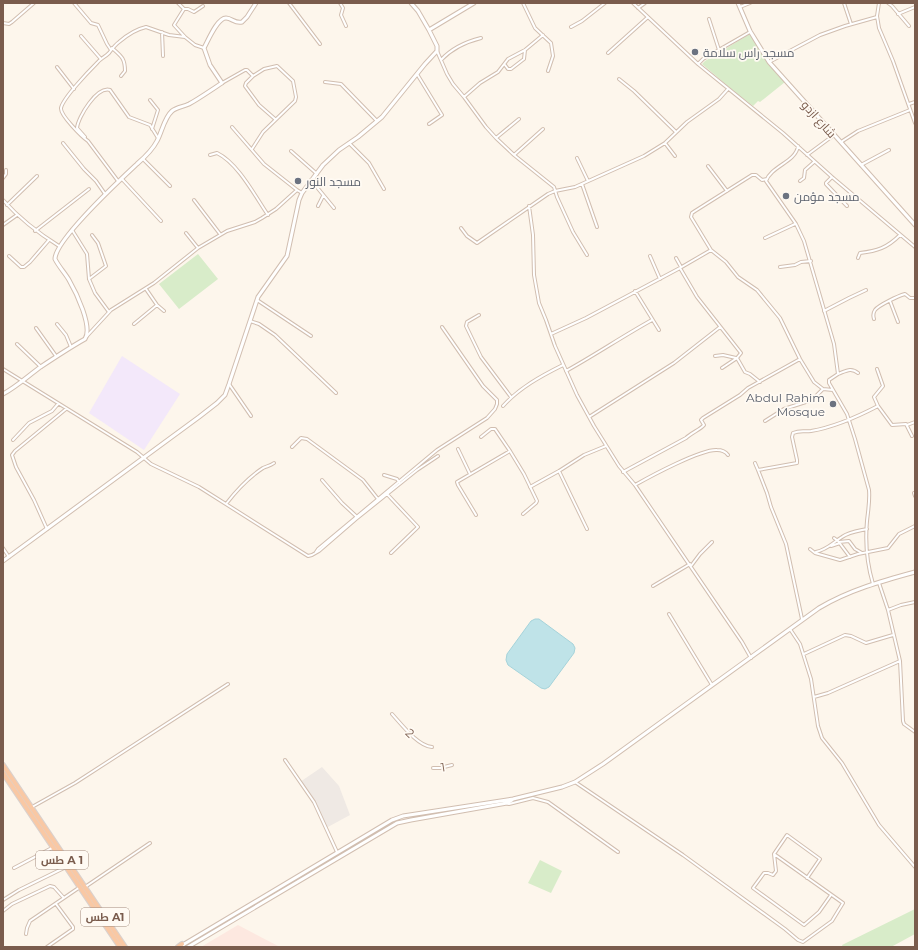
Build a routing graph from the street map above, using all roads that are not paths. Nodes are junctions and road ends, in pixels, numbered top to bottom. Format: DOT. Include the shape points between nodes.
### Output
graph roads {
  1 [pos="34,3"];
  2 [pos="74,3"];
  3 [pos="178,3"];
  4 [pos="256,3"];
  5 [pos="289,3"];
  6 [pos="340,3"];
  7 [pos="411,3"];
  8 [pos="474,3"];
  9 [pos="523,3"];
  10 [pos="605,3"];
  11 [pos="633,3"];
  12 [pos="645,3"];
  13 [pos="738,3"];
  14 [pos="750,3"];
  15 [pos="844,3"];
  16 [pos="879,3"];
  17 [pos="888,3"];
  18 [pos="203,6"];
  19 [pos="915,7"];
  20 [pos="638,8"];
  21 [pos="739,8"];
  22 [pos="184,9"];
  23 [pos="898,14"];
  24 [pos="648,16"];
  25 [pos="877,17"];
  26 [pos="709,19"];
  27 [pos="3,24"];
  28 [pos="852,24"];
  29 [pos="346,26"];
  30 [pos="909,26"];
  31 [pos="571,27"];
  32 [pos="429,30"];
  33 [pos="162,32"];
  34 [pos="750,32"];
  35 [pos="543,35"];
  36 [pos="81,36"];
  37 [pos="185,37"];
  38 [pos="481,38"];
  39 [pos="320,44"];
  40 [pos="204,48"];
  41 [pos="112,49"];
  42 [pos="525,50"];
  43 [pos="719,50"];
  44 [pos="437,51"];
  45 [pos="608,53"];
  46 [pos="164,56"];
  47 [pos="101,59"];
  48 [pos="441,60"];
  49 [pos="769,62"];
  50 [pos="698,64"];
  51 [pos="505,65"];
  52 [pos="57,67"];
  53 [pos="548,71"];
  54 [pos="417,74"];
  55 [pos="121,76"];
  56 [pos="253,76"];
  57 [pos="619,79"];
  58 [pos="325,82"];
  59 [pos="222,83"];
  60 [pos="74,89"];
  61 [pos="728,89"];
  62 [pos="464,97"];
  63 [pos="150,100"];
  64 [pos="915,102"];
  65 [pos="908,104"];
  66 [pos="910,110"];
  67 [pos="275,119"];
  68 [pos="519,119"];
  69 [pos="377,121"];
  70 [pos="915,123"];
  71 [pos="429,124"];
  72 [pos="232,127"];
  73 [pos="152,129"];
  74 [pos="543,129"];
  75 [pos="676,132"];
  76 [pos="834,134"];
  77 [pos="158,138"];
  78 [pos="496,138"];
  79 [pos="88,141"];
  80 [pos="841,142"];
  81 [pos="63,143"];
  82 [pos="349,143"];
  83 [pos="665,143"];
  84 [pos="798,146"];
  85 [pos="252,150"];
  86 [pos="889,150"];
  87 [pos="291,151"];
  88 [pos="210,155"];
  89 [pos="514,155"];
  90 [pos="807,155"];
  91 [pos="674,156"];
  92 [pos="577,158"];
  93 [pos="142,159"];
  94 [pos="814,162"];
  95 [pos="861,165"];
  96 [pos="708,166"];
  97 [pos="6,170"];
  98 [pos="317,174"];
  99 [pos="37,176"];
  100 [pos="3,178"];
  101 [pos="121,178"];
  102 [pos="832,178"];
  103 [pos="767,179"];
  104 [pos="311,180"];
  105 [pos="118,181"];
  106 [pos="588,181"];
  107 [pos="800,181"];
  108 [pos="582,184"];
  109 [pos="170,186"];
  110 [pos="384,188"];
  111 [pos="89,189"];
  112 [pos="297,190"];
  113 [pos="555,191"];
  114 [pos="727,191"];
  115 [pos="302,193"];
  116 [pos="105,194"];
  117 [pos="323,196"];
  118 [pos="3,200"];
  119 [pos="194,200"];
  120 [pos="5,204"];
  121 [pos="318,206"];
  122 [pos="529,206"];
  123 [pos="847,206"];
  124 [pos="334,208"];
  125 [pos="17,215"];
  126 [pos="268,215"];
  127 [pos="161,221"];
  128 [pos="796,224"];
  129 [pos="3,225"];
  130 [pos="915,225"];
  131 [pos="597,227"];
  132 [pos="461,228"];
  133 [pos="72,230"];
  134 [pos="35,231"];
  135 [pos="186,233"];
  136 [pos="220,234"];
  137 [pos="900,234"];
  138 [pos="92,235"];
  139 [pos="765,238"];
  140 [pos="50,240"];
  141 [pos="59,246"];
  142 [pos="915,247"];
  143 [pos="198,248"];
  144 [pos="711,250"];
  145 [pos="9,256"];
  146 [pos="587,256"];
  147 [pos="650,256"];
  148 [pos="676,258"];
  149 [pos="858,258"];
  150 [pos="811,261"];
  151 [pos="780,267"];
  152 [pos="680,268"];
  153 [pos="89,279"];
  154 [pos="660,279"];
  155 [pos="146,288"];
  156 [pos="866,290"];
  157 [pos="636,291"];
  158 [pos="915,298"];
  159 [pos="257,300"];
  160 [pos="890,301"];
  161 [pos="157,305"];
  162 [pos="164,311"];
  163 [pos="824,311"];
  164 [pos="110,312"];
  165 [pos="479,315"];
  166 [pos="874,319"];
  167 [pos="652,320"];
  168 [pos="250,321"];
  169 [pos="898,322"];
  170 [pos="57,324"];
  171 [pos="134,324"];
  172 [pos="442,327"];
  173 [pos="720,327"];
  174 [pos="36,328"];
  175 [pos="659,330"];
  176 [pos="551,334"];
  177 [pos="87,336"];
  178 [pos="312,336"];
  179 [pos="17,344"];
  180 [pos="71,347"];
  181 [pos="56,356"];
  182 [pos="715,356"];
  183 [pos="737,358"];
  184 [pos="800,359"];
  185 [pos="563,365"];
  186 [pos="41,367"];
  187 [pos="722,368"];
  188 [pos="3,369"];
  189 [pos="877,369"];
  190 [pos="566,371"];
  191 [pos="858,373"];
  192 [pos="838,374"];
  193 [pos="21,381"];
  194 [pos="760,382"];
  195 [pos="229,384"];
  196 [pos="823,389"];
  197 [pos="833,390"];
  198 [pos="336,393"];
  199 [pos="3,394"];
  200 [pos="512,397"];
  201 [pos="58,404"];
  202 [pos="503,406"];
  203 [pos="878,406"];
  204 [pos="66,409"];
  205 [pos="250,416"];
  206 [pos="589,416"];
  207 [pos="765,421"];
  208 [pos="849,421"];
  209 [pos="915,422"];
  210 [pos="907,425"];
  211 [pos="481,436"];
  212 [pos="912,436"];
  213 [pos="13,440"];
  214 [pos="292,446"];
  215 [pos="606,446"];
  216 [pos="458,449"];
  217 [pos="510,451"];
  218 [pos="728,455"];
  219 [pos="438,456"];
  220 [pos="143,458"];
  221 [pos="274,463"];
  222 [pos="755,463"];
  223 [pos="758,470"];
  224 [pos="559,472"];
  225 [pos="623,472"];
  226 [pos="470,474"];
  227 [pos="384,475"];
  228 [pos="322,480"];
  229 [pos="399,482"];
  230 [pos="635,485"];
  231 [pos="530,487"];
  232 [pos="387,494"];
  233 [pos="378,499"];
  234 [pos="226,504"];
  235 [pos="523,514"];
  236 [pos="476,515"];
  237 [pos="356,516"];
  238 [pos="915,526"];
  239 [pos="47,529"];
  240 [pos="587,529"];
  241 [pos="867,529"];
  242 [pos="846,535"];
  243 [pos="834,538"];
  244 [pos="849,540"];
  245 [pos="712,542"];
  246 [pos="839,542"];
  247 [pos="3,548"];
  248 [pos="810,549"];
  249 [pos="316,552"];
  250 [pos="391,553"];
  251 [pos="816,553"];
  252 [pos="865,553"];
  253 [pos="850,556"];
  254 [pos="9,557"];
  255 [pos="3,561"];
  256 [pos="690,565"];
  257 [pos="915,572"];
  258 [pos="879,583"];
  259 [pos="874,584"];
  260 [pos="653,586"];
  261 [pos="915,602"];
  262 [pos="888,610"];
  263 [pos="669,614"];
  264 [pos="803,620"];
  265 [pos="790,629"];
  266 [pos="893,635"];
  267 [pos="804,654"];
  268 [pos="751,658"];
  269 [pos="900,661"];
  270 [pos="228,684"];
  271 [pos="712,685"];
  272 [pos="814,697"];
  273 [pos="392,714"];
  274 [pos="915,732"];
  275 [pos="432,748"];
  276 [pos="285,760"];
  277 [pos="3,765"];
  278 [pos="452,765"];
  279 [pos="433,768"];
  280 [pos="3,773"];
  281 [pos="575,782"];
  282 [pos="506,801"];
  283 [pos="32,807"];
  284 [pos="150,843"];
  285 [pos="53,847"];
  286 [pos="338,852"];
  287 [pos="618,852"];
  288 [pos="774,854"];
  289 [pos="66,867"];
  290 [pos="915,867"];
  291 [pos="14,868"];
  292 [pos="807,878"];
  293 [pos="82,887"];
  294 [pos="831,895"];
  295 [pos="63,897"];
  296 [pos="3,900"];
  297 [pos="56,904"];
  298 [pos="3,911"];
  299 [pos="26,934"];
  300 [pos="180,946"];
  301 [pos="47,947"];
  302 [pos="120,947"];
  303 [pos="126,947"];
  304 [pos="188,947"];
  1 -- 27 [label="street" via="12,22"];
  2 -- 41 [label="street" via="91,23 98,25"];
  3 -- 22 [label="street"];
  4 -- 40 [label="street" via="242,22 228,18 220,21"];
  5 -- 39 [label="street"];
  6 -- 29 [label="street" via="343,8 341,15"];
  7 -- 32 [label="street"];
  8 -- 32 [label="street"];
  9 -- 35 [label="street" via="532,24"];
  10 -- 31 [label="street"];
  11 -- 20 [label="street"];
  12 -- 20 [label="street"];
  13 -- 21 [label="street, شارع ازدو"];
  14 -- 21 [label="street"];
  15 -- 28 [label="street"];
  16 -- 25 [label="street"];
  17 -- 23 [label="street"];
  18 -- 22 [label="street" via="194,12"];
  19 -- 23 [label="street"];
  20 -- 24 [label="street"];
  21 -- 34 [label="street, شارع ازدو"];
  22 -- 37 [label="street" via="174,25"];
  23 -- 30 [label="street"];
  24 -- 45 [label="street"];
  24 -- 50 [label="street"];
  25 -- 28 [label="street"];
  25 -- 65 [label="street"];
  26 -- 43 [label="street"];
  28 -- 49 [label="street" via="820,35"];
  32 -- 44 [label="street"];
  33 -- 37 [label="street"];
  33 -- 41 [label="street" via="148,27 142,28 126,36"];
  33 -- 46 [label="street"];
  34 -- 43 [label="street"];
  34 -- 49 [label="street, شارع ازدو"];
  35 -- 42 [label="street"];
  35 -- 53 [label="street" via="549,41 553,54"];
  36 -- 47 [label="street"];
  37 -- 40 [label="street"];
  38 -- 48 [label="street" via="452,49"];
  40 -- 59 [label="street" via="210,65"];
  41 -- 47 [label="street"];
  41 -- 55 [label="street" via="122,56 124,61 126,71"];
  42 -- 51 [label="street" via="512,57"];
  42 -- 51 [label="street" via="522,61 511,69"];
  43 -- 50 [label="street"];
  44 -- 48 [label="street"];
  44 -- 54 [label="street"];
  47 -- 60 [label="street"];
  48 -- 62 [label="street" via="453,84"];
  49 -- 76 [label="street, شارع ازدو"];
  50 -- 61 [label="street"];
  51 -- 62 [label="street"];
  52 -- 60 [label="street"];
  54 -- 69 [label="street"];
  54 -- 71 [label="street" via="442,114"];
  56 -- 59 [label="street" via="246,69"];
  56 -- 67 [label="street" via="245,86 259,105"];
  56 -- 67 [label="street" via="264,69 277,66 294,81 296,100"];
  57 -- 75 [label="street"];
  58 -- 69 [label="street" via="342,84"];
  59 -- 77 [label="street" via="190,103 173,110"];
  60 -- 79 [label="street" via="61,110 73,127"];
  61 -- 75 [label="street"];
  61 -- 84 [label="street"];
  62 -- 78 [label="street"];
  63 -- 73 [label="street" via="158,110"];
  64 -- 65 [label="street"];
  65 -- 66 [label="street"];
  66 -- 70 [label="street"];
  66 -- 80 [label="street" via="858,131"];
  67 -- 85 [label="street"];
  68 -- 78 [label="street"];
  69 -- 82 [label="street"];
  72 -- 85 [label="street"];
  73 -- 77 [label="street"];
  73 -- 79 [label="street" via="148,124 129,117 110,90 104,89 92,100 77,128"];
  74 -- 89 [label="street"];
  75 -- 83 [label="street"];
  76 -- 80 [label="street, شارع ازدو"];
  76 -- 90 [label="street"];
  77 -- 93 [label="street"];
  78 -- 89 [label="street"];
  79 -- 105 [label="street"];
  80 -- 95 [label="street, شارع ازدو"];
  81 -- 116 [label="street"];
  82 -- 98 [label="street" via="332,156"];
  82 -- 110 [label="street" via="369,163"];
  83 -- 91 [label="street"];
  83 -- 106 [label="street" via="644,156"];
  84 -- 90 [label="street"];
  84 -- 103 [label="street" via="796,153"];
  85 -- 112 [label="street" via="264,164"];
  86 -- 95 [label="street"];
  87 -- 98 [label="street"];
  88 -- 126 [label="street" via="217,153 229,162"];
  89 -- 113 [label="street" via="545,179"];
  90 -- 94 [label="street"];
  92 -- 106 [label="street"];
  93 -- 101 [label="street"];
  93 -- 109 [label="street"];
  94 -- 102 [label="street"];
  94 -- 107 [label="street" via="805,170 804,178"];
  95 -- 130 [label="street, شارع ازدو"];
  96 -- 114 [label="street"];
  97 -- 100 [label="street"];
  98 -- 104 [label="street"];
  99 -- 120 [label="street"];
  101 -- 105 [label="street"];
  101 -- 127 [label="street"];
  102 -- 123 [label="street" via="826,184"];
  102 -- 137 [label="street"];
  103 -- 114 [label="street" via="762,180 754,174"];
  103 -- 128 [label="street"];
  104 -- 115 [label="street"];
  104 -- 117 [label="street"];
  105 -- 116 [label="street"];
  106 -- 108 [label="street"];
  108 -- 113 [label="street"];
  108 -- 131 [label="street"];
  111 -- 134 [label="street"];
  112 -- 115 [label="street"];
  112 -- 126 [label="street"];
  113 -- 122 [label="street"];
  113 -- 146 [label="street"];
  114 -- 144 [label="street" via="691,215"];
  115 -- 159 [label="street" via="287,256"];
  116 -- 133 [label="street"];
  117 -- 121 [label="street"];
  117 -- 124 [label="street"];
  118 -- 120 [label="street"];
  119 -- 136 [label="street"];
  120 -- 125 [label="street"];
  122 -- 132 [label="street" via="477,243"];
  122 -- 176 [label="street" via="537,294"];
  125 -- 129 [label="street"];
  125 -- 134 [label="street"];
  126 -- 136 [label="street"];
  128 -- 139 [label="street"];
  128 -- 150 [label="street"];
  133 -- 141 [label="street"];
  133 -- 153 [label="street" via="87,254"];
  134 -- 140 [label="street"];
  135 -- 143 [label="street"];
  136 -- 143 [label="street"];
  137 -- 142 [label="street"];
  137 -- 149 [label="street" via="885,247 873,252 860,252"];
  138 -- 153 [label="street" via="98,243 106,266"];
  140 -- 141 [label="street"];
  140 -- 145 [label="street" via="25,267"];
  141 -- 177 [label="street" via="55,259 73,287 81,306"];
  143 -- 155 [label="street"];
  144 -- 152 [label="street"];
  144 -- 184 [label="street" via="723,259 738,277 762,295 780,318"];
  147 -- 154 [label="street"];
  148 -- 152 [label="street"];
  150 -- 151 [label="street"];
  150 -- 163 [label="street"];
  152 -- 154 [label="street"];
  152 -- 173 [label="street" via="697,297"];
  153 -- 164 [label="street" via="95,293"];
  154 -- 157 [label="street"];
  155 -- 161 [label="street"];
  155 -- 164 [label="street"];
  156 -- 163 [label="street"];
  157 -- 167 [label="street"];
  157 -- 176 [label="street"];
  158 -- 160 [label="street" via="905,294"];
  159 -- 168 [label="street"];
  159 -- 178 [label="street"];
  160 -- 166 [label="street" via="875,310"];
  160 -- 169 [label="street"];
  161 -- 162 [label="street"];
  161 -- 171 [label="street"];
  163 -- 192 [label="street" via="834,344"];
  164 -- 177 [label="street"];
  165 -- 200 [label="street" via="467,322 466,326 480,355"];
  167 -- 175 [label="street"];
  167 -- 190 [label="street"];
  168 -- 195 [label="street"];
  168 -- 198 [label="street" via="275,335"];
  170 -- 180 [label="street"];
  172 -- 229 [label="street" via="483,386 497,400 497,404 487,418 441,447"];
  173 -- 183 [label="street" via="741,353"];
  173 -- 206 [label="street" via="674,363"];
  174 -- 181 [label="street"];
  176 -- 185 [label="street"];
  177 -- 180 [label="street"];
  179 -- 186 [label="street"];
  180 -- 181 [label="street"];
  181 -- 186 [label="street"];
  182 -- 183 [label="street"];
  183 -- 187 [label="street"];
  183 -- 194 [label="street" via="745,372"];
  184 -- 194 [label="street"];
  184 -- 196 [label="street" via="814,382"];
  185 -- 190 [label="street"];
  185 -- 200 [label="street" via="531,382"];
  186 -- 193 [label="street"];
  188 -- 193 [label="street"];
  189 -- 203 [label="street" via="883,386 874,397"];
  190 -- 206 [label="street"];
  191 -- 192 [label="street" via="850,370"];
  192 -- 197 [label="street" via="828,381"];
  193 -- 199 [label="street"];
  193 -- 201 [label="street"];
  194 -- 225 [label="street" via="702,418 703,427"];
  195 -- 205 [label="street"];
  195 -- 220 [label="street" via="225,395 218,403"];
  196 -- 197 [label="street"];
  196 -- 207 [label="street" via="812,400 784,409"];
  197 -- 208 [label="street"];
  200 -- 202 [label="street"];
  201 -- 204 [label="street"];
  201 -- 213 [label="street" via="52,411 29,423"];
  203 -- 208 [label="street"];
  203 -- 210 [label="street" via="892,425"];
  204 -- 220 [label="street"];
  204 -- 239 [label="street" via="12,455"];
  206 -- 215 [label="street"];
  208 -- 223 [label="street" via="793,433 797,463"];
  208 -- 241 [label="street" via="869,490"];
  209 -- 210 [label="street"];
  210 -- 212 [label="street"];
  211 -- 217 [label="street" via="495,429"];
  214 -- 233 [label="street" via="302,438 307,439 363,480"];
  215 -- 224 [label="street" via="584,455"];
  215 -- 225 [label="street"];
  216 -- 226 [label="street"];
  217 -- 226 [label="street"];
  217 -- 231 [label="street"];
  218 -- 230 [label="street" via="717,450 692,457"];
  219 -- 232 [label="street"];
  220 -- 234 [label="street" via="158,468 200,487"];
  220 -- 239 [label="street"];
  221 -- 234 [label="street" via="259,471 237,490"];
  222 -- 223 [label="street"];
  223 -- 264 [label="street" via="786,544"];
  224 -- 231 [label="street"];
  224 -- 240 [label="street"];
  225 -- 230 [label="street"];
  226 -- 236 [label="street" via="458,480 457,484"];
  227 -- 229 [label="street"];
  228 -- 237 [label="street"];
  229 -- 233 [label="street"];
  230 -- 256 [label="street"];
  231 -- 235 [label="street" via="537,502"];
  232 -- 249 [label="street"];
  232 -- 250 [label="street" via="418,527"];
  233 -- 237 [label="street"];
  234 -- 249 [label="street" via="306,555"];
  237 -- 249 [label="street"];
  238 -- 252 [label="street" via="899,534 888,548"];
  239 -- 254 [label="street"];
  241 -- 242 [label="street"];
  241 -- 252 [label="street"];
  242 -- 244 [label="street"];
  242 -- 246 [label="street"];
  243 -- 246 [label="street"];
  244 -- 246 [label="street"];
  244 -- 252 [label="street" via="858,552"];
  245 -- 256 [label="street"];
  246 -- 251 [label="street"];
  246 -- 253 [label="street"];
  247 -- 254 [label="street"];
  248 -- 251 [label="street"];
  251 -- 253 [label="street" via="840,560"];
  252 -- 253 [label="street"];
  252 -- 259 [label="street"];
  254 -- 255 [label="street"];
  256 -- 260 [label="street"];
  256 -- 268 [label="street"];
  257 -- 258 [label="street"];
  258 -- 259 [label="street"];
  258 -- 262 [label="street"];
  259 -- 264 [label="street" via="837,598"];
  261 -- 262 [label="street"];
  262 -- 266 [label="street"];
  263 -- 271 [label="street"];
  264 -- 265 [label="street"];
  265 -- 267 [label="street"];
  265 -- 268 [label="street"];
  266 -- 267 [label="street" via="866,642 845,635"];
  266 -- 269 [label="street"];
  267 -- 272 [label="street"];
  268 -- 271 [label="street"];
  269 -- 272 [label="street"];
  269 -- 274 [label="street" via="903,721"];
  270 -- 283 [label="street" via="75,783"];
  271 -- 281 [label="street"];
  272 -- 290 [label="street" via="822,738 842,763 879,825"];
  273 -- 275 [label="street, 2" via="416,739"];
  276 -- 286 [label="street" via="314,802"];
  277 -- 283 [label="highway, طس A 1"];
  278 -- 279 [label="street, 1"];
  280 -- 285 [label="highway, طس A 1"];
  281 -- 282 [label="street"];
  281 -- 294 [label="street" via="683,855 798,940 803,942 832,921 843,903"];
  282 -- 286 [label="street" via="397,818"];
  282 -- 287 [label="street" via="509,804 533,798 548,802"];
  282 -- 304 [label="street" via="397,823"];
  283 -- 293 [label="highway, طس A 1"];
  284 -- 293 [label="street"];
  285 -- 289 [label="highway, طس A 1"];
  285 -- 291 [label="street"];
  286 -- 300 [label="street"];
  288 -- 292 [label="street"];
  288 -- 292 [label="street" via="787,836 820,859"];
  288 -- 294 [label="street" via="776,871 773,875 764,873 753,888 804,925 819,912"];
  289 -- 293 [label="highway, طس A 1"];
  289 -- 296 [label="street"];
  292 -- 294 [label="street"];
  293 -- 295 [label="street"];
  293 -- 302 [label="highway, طس A 1"];
  293 -- 303 [label="highway, طس A1"];
  295 -- 297 [label="street"];
  295 -- 298 [label="street" via="51,886 12,904"];
  297 -- 299 [label="street" via="30,921"];
  297 -- 301 [label="street" via="73,929"];
}
